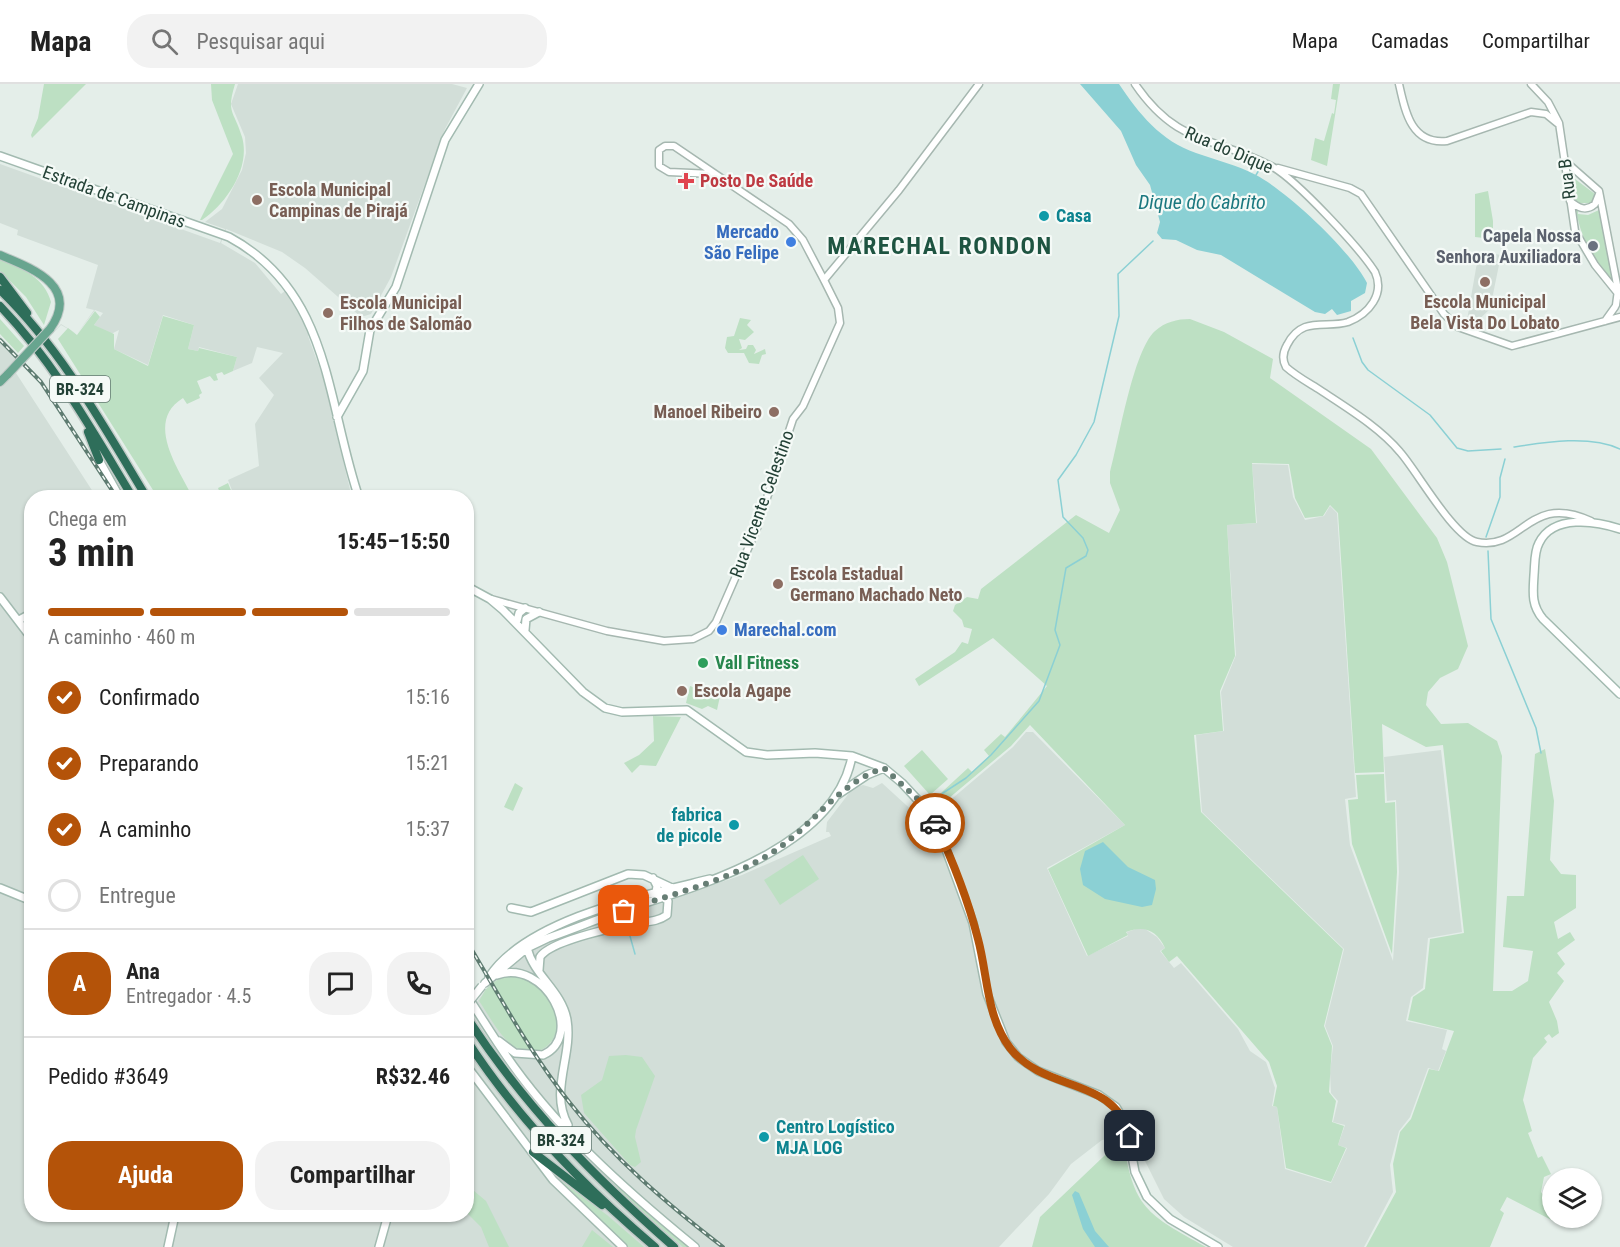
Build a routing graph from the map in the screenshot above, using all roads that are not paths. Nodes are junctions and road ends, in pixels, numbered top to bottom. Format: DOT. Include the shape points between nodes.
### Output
graph roads {
  1 [pos="479,84"];
  2 [pos="980,84"];
  3 [pos="1135,84"];
  4 [pos="1399,84"];
  5 [pos="1531,84"];
  6 [pos="1560,129"];
  7 [pos="0,156"];
  8 [pos="1565,161"];
  9 [pos="1271,166"];
  10 [pos="713,174"];
  11 [pos="1308,177"];
  12 [pos="1300,189"];
  13 [pos="1599,190"];
  14 [pos="1570,201"];
  15 [pos="0,255"];
  16 [pos="0,277"];
  17 [pos="824,279"];
  18 [pos="0,290"];
  19 [pos="1618,301"];
  20 [pos="0,306"];
  21 [pos="1620,317"];
  22 [pos="1602,323"];
  23 [pos="37,329"];
  24 [pos="0,382"];
  25 [pos="82,415"];
  26 [pos="338,417"];
  27 [pos="99,460"];
  28 [pos="116,490"];
  29 [pos="127,490"];
  30 [pos="142,490"];
  31 [pos="357,490"];
  32 [pos="1591,521"];
  33 [pos="1620,529"];
  34 [pos="474,590"];
  35 [pos="0,597"];
  36 [pos="490,598"];
  37 [pos="525,608"];
  38 [pos="539,612"];
  39 [pos="24,617"];
  40 [pos="19,620"];
  41 [pos="517,621"];
  42 [pos="24,627"];
  43 [pos="525,630"];
  44 [pos="1620,694"];
  45 [pos="852,756"];
  46 [pos="884,768"];
  47 [pos="835,796"];
  48 [pos="653,878"];
  49 [pos="0,888"];
  50 [pos="676,891"];
  51 [pos="656,892"];
  52 [pos="24,898"];
  53 [pos="666,898"];
  54 [pos="512,908"];
  55 [pos="527,948"];
  56 [pos="518,952"];
  57 [pos="525,973"];
  58 [pos="542,975"];
  59 [pos="494,976"];
  60 [pos="483,985"];
  61 [pos="474,996"];
  62 [pos="474,1006"];
  63 [pos="474,1027"];
  64 [pos="491,1032"];
  65 [pos="474,1050"];
  66 [pos="474,1075"];
  67 [pos="584,1146"];
  68 [pos="533,1152"];
  69 [pos="173,1222"];
  70 [pos="386,1222"];
  71 [pos="627,1223"];
  72 [pos="168,1247"];
  73 [pos="379,1247"];
  74 [pos="623,1247"];
  75 [pos="655,1247"];
  76 [pos="674,1247"];
  77 [pos="695,1247"];
  78 [pos="1218,1247"];
  1 -- 26 [label="main road" via="445,140 396,287 370,330 363,371"];
  2 -- 17 [label="street"];
  3 -- 9 [label="street, Rua do Dique" via="1153,107 1184,133"];
  4 -- 6 [label="street" via="1412,126 1430,139 1447,141 1536,112 1550,116"];
  5 -- 6 [label="street, Rua B" via="1553,108"];
  6 -- 8 [label="street, Rua B"];
  7 -- 26 [label="main road, Estrada de Campinas" via="229,237 262,258 295,298 320,346"];
  8 -- 13 [label="street"];
  8 -- 14 [label="street, Rua B"];
  9 -- 11 [label="street"];
  9 -- 12 [label="street, Rua do Dique"];
  10 -- 10 [label="street, Rua Vicente Celestino" via="674,146 659,150 659,166 669,172"];
  10 -- 17 [label="street, Rua Vicente Celestino" via="785,220 803,240"];
  11 -- 12 [label="street"];
  11 -- 22 [label="street" via="1361,194 1444,314 1458,327 1512,346"];
  12 -- 32 [label="street, Rua do Dique" via="1371,266 1378,282 1374,304 1364,313 1347,322 1313,325 1296,333 1285,349 1286,367 1397,448 1468,539 1483,543 1502,540 1531,520 1555,512"];
  13 -- 14 [label="street" via="1598,200 1590,208 1579,208"];
  13 -- 19 [label="street"];
  14 -- 19 [label="street, Rua B" via="1580,241"];
  15 -- 24 [label="main road, bridge" via="35,270 52,284 59,308 50,329"];
  16 -- 23 [label="highway"];
  17 -- 38 [label="street, Rua Vicente Celestino" via="838,308 840,323 803,406 793,419 757,528 712,628 687,640 664,641 607,631"];
  18 -- 23 [label="highway, BR-324"];
  19 -- 21 [label="street" via="1615,312"];
  19 -- 22 [label="street"];
  20 -- 25 [label="highway, BR-324" via="45,360"];
  21 -- 22 [label="street"];
  23 -- 30 [label="highway, BR-324" via="75,381"];
  25 -- 27 [label="highway"];
  25 -- 29 [label="highway, BR-324"];
  26 -- 31 [label="main road, Estrada de Campinas"];
  27 -- 28 [label="main road"];
  32 -- 33 [label="main road"];
  32 -- 44 [label="main road" via="1556,528 1540,540 1535,552 1534,604 1543,619"];
  34 -- 36 [label="main road"];
  35 -- 40 [label="main road"];
  36 -- 37 [label="street, Rua Vicente Celestino"];
  36 -- 41 [label="main road"];
  37 -- 38 [label="street, Rua Vicente Celestino"];
  37 -- 41 [label="main road"];
  38 -- 43 [label="main road" via="526,619"];
  39 -- 40 [label="main road"];
  40 -- 42 [label="main road"];
  41 -- 43 [label="main road"];
  43 -- 45 [label="main road" via="583,692 605,708 622,712 687,710 734,746 752,754"];
  45 -- 46 [label="main road"];
  45 -- 47 [label="main road" via="848,774"];
  46 -- 47 [label="main road"];
  46 -- 78 [label="main road" via="927,810 974,923 987,994 1006,1042 1018,1057 1038,1071 1099,1095 1116,1107 1126,1124 1135,1172 1147,1197 1170,1219"];
  47 -- 50 [label="main road" via="811,822 771,854 724,876"];
  48 -- 50 [label="main road"];
  48 -- 51 [label="main road"];
  48 -- 54 [label="main road" via="628,874 531,912"];
  49 -- 52 [label="main road"];
  50 -- 51 [label="main road"];
  50 -- 53 [label="main road"];
  51 -- 53 [label="main road"];
  51 -- 56 [label="main road" via="545,931"];
  53 -- 55 [label="main road"];
  53 -- 58 [label="main road" via="669,910 660,920 596,933 544,951 537,965"];
  55 -- 56 [label="main road"];
  55 -- 58 [label="main road" via="530,960"];
  56 -- 57 [label="main road"];
  56 -- 59 [label="main road"];
  56 -- 60 [label="main road" via="494,968"];
  57 -- 59 [label="main road"];
  57 -- 64 [label="main road" via="543,987 557,1006 562,1024 559,1039 549,1052 529,1056 509,1050"];
  58 -- 67 [label="main road" via="558,997 567,1019 561,1105 568,1125"];
  59 -- 60 [label="main road"];
  60 -- 61 [label="main road, bridge"];
  62 -- 64 [label="main road"];
  63 -- 76 [label="highway, BR-324" via="508,1076 580,1161"];
  64 -- 67 [label="main road" via="527,1083"];
  65 -- 71 [label="highway, BR-324" via="537,1132"];
  66 -- 68 [label="main road"];
  67 -- 77 [label="main road"];
  68 -- 71 [label="highway"];
  68 -- 74 [label="main road" via="563,1191"];
  69 -- 72 [label="main road"];
  70 -- 73 [label="main road"];
  71 -- 75 [label="highway, BR-324"];
}
